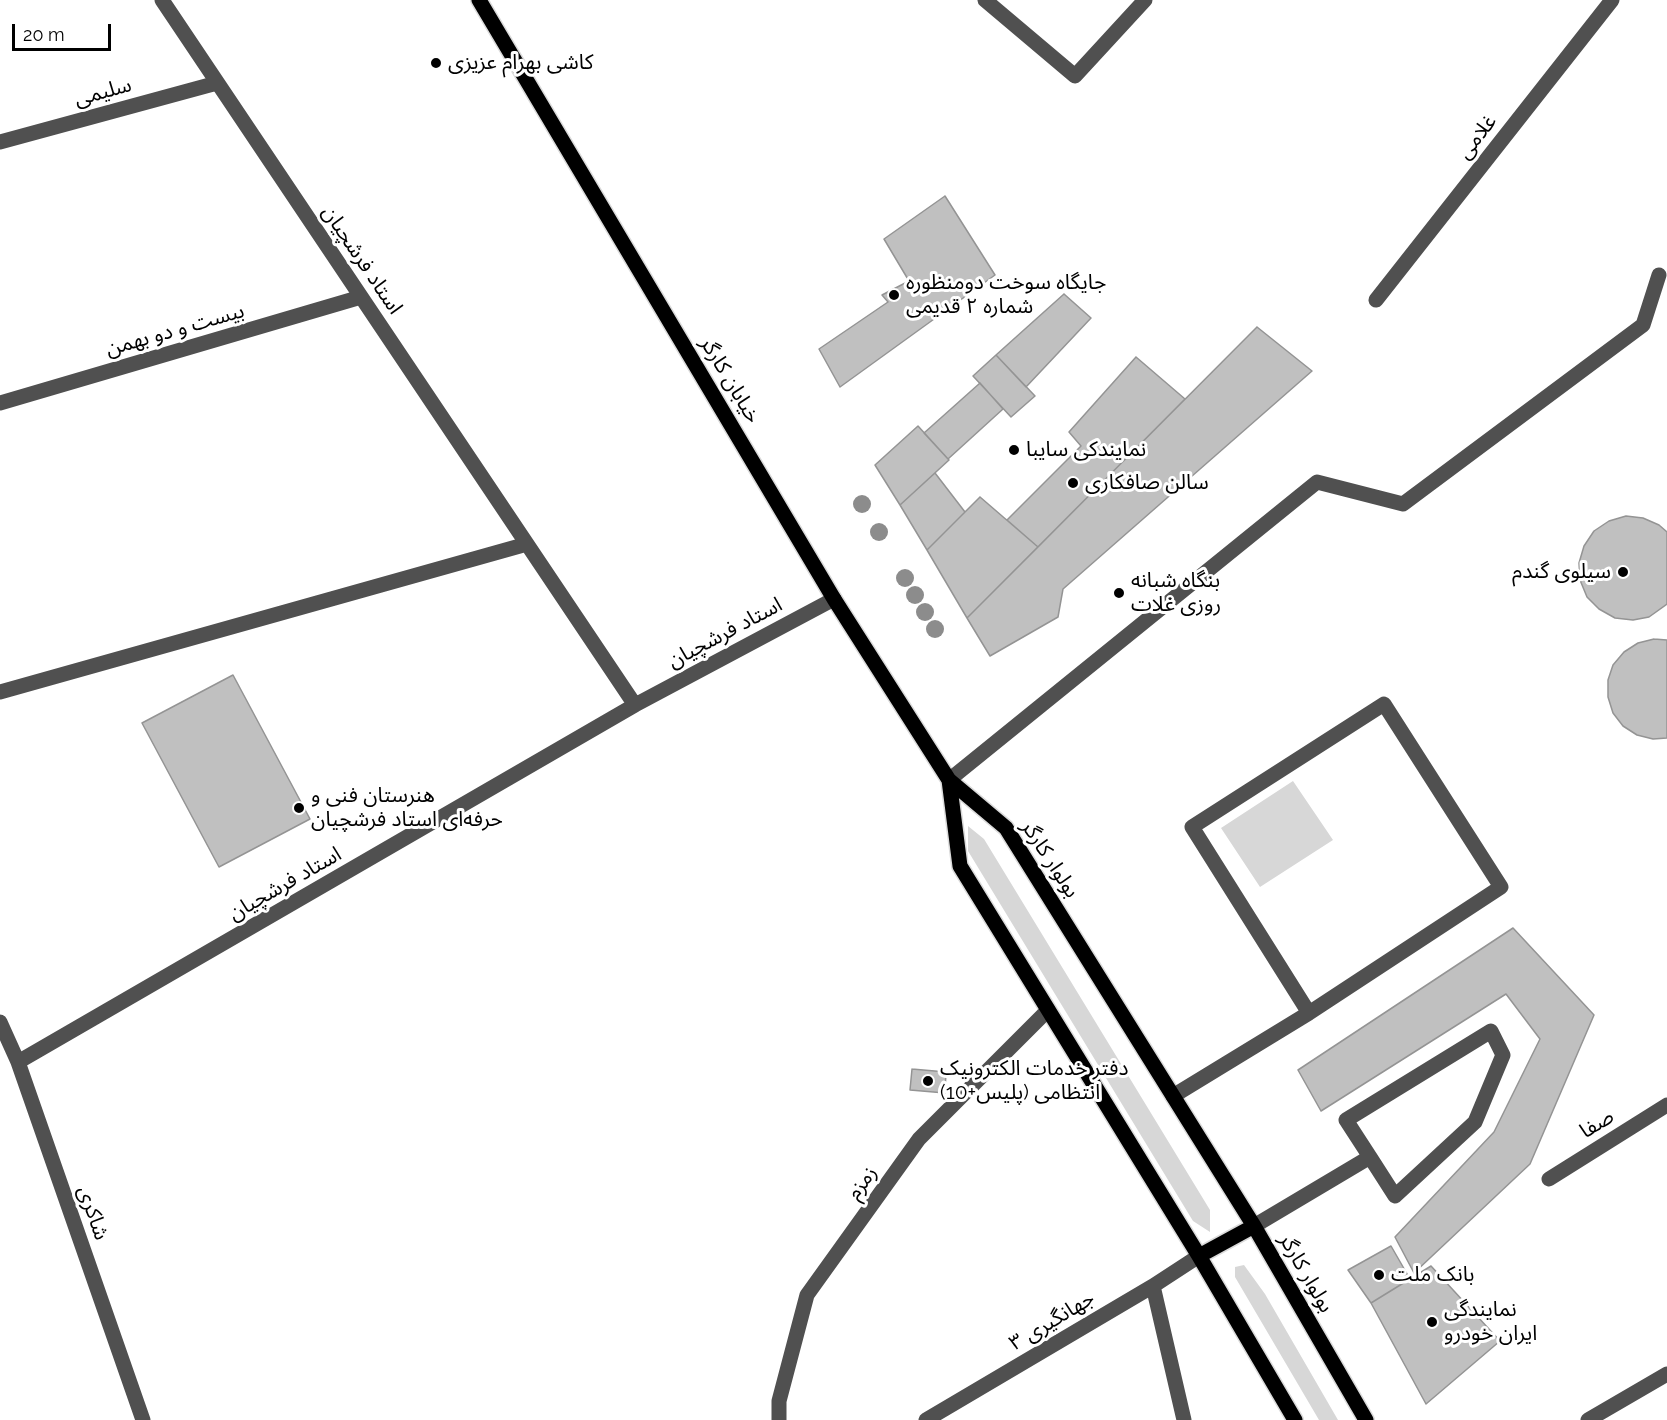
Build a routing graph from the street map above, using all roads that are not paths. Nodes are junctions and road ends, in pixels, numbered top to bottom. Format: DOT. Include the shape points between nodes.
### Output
graph roads {
  1 [pos="162,0"];
  2 [pos="479,0"];
  3 [pos="985,0"];
  4 [pos="1145,0"];
  5 [pos="1612,0"];
  6 [pos="217,82"];
  7 [pos="0,142"];
  8 [pos="1659,275"];
  9 [pos="361,297"];
  10 [pos="1376,300"];
  11 [pos="0,404"];
  12 [pos="527,544"];
  13 [pos="834,599"];
  14 [pos="0,692"];
  15 [pos="635,705"];
  16 [pos="949,780"];
  17 [pos="1048,1010"];
  18 [pos="1309,1012"];
  19 [pos="0,1022"];
  20 [pos="18,1062"];
  21 [pos="1173,1095"];
  22 [pos="1667,1104"];
  23 [pos="1370,1157"];
  24 [pos="1549,1179"];
  25 [pos="1254,1226"];
  26 [pos="1199,1256"];
  27 [pos="1153,1286"];
  28 [pos="1667,1374"];
  29 [pos="143,1420"];
  30 [pos="779,1420"];
  31 [pos="926,1420"];
  32 [pos="1184,1420"];
  33 [pos="1295,1420"];
  34 [pos="1366,1420"];
  35 [pos="1588,1420"];
  1 -- 6 [label="street, استاد فرشچیان"];
  2 -- 13 [label="main road, خیابان کارگر"];
  3 -- 4 [label="street" via="1075,76"];
  5 -- 10 [label="street, غلامی"];
  6 -- 7 [label="street, سلیمی"];
  6 -- 9 [label="street, استاد فرشچیان"];
  8 -- 16 [label="street" via="1643,325 1403,504 1317,482"];
  9 -- 11 [label="street, بیست و دو بهمن"];
  9 -- 12 [label="street, استاد فرشچیان"];
  12 -- 14 [label="street"];
  12 -- 15 [label="street, استاد فرشچیان"];
  13 -- 15 [label="street, استاد فرشچیان"];
  13 -- 16 [label="main road, خیابان کارگر"];
  15 -- 20 [label="street, استاد فرشچیان"];
  16 -- 17 [label="main road" via="960,866"];
  16 -- 21 [label="main road, بولوار کارگر" via="1006,828"];
  17 -- 26 [label="main road"];
  17 -- 30 [label="street, زمزم" via="919,1139 807,1295 780,1401"];
  18 -- 18 [label="street" via="1501,887 1384,704 1192,827"];
  18 -- 21 [label="street"];
  19 -- 20 [label="street, شاکری"];
  20 -- 29 [label="street, شاکری"];
  21 -- 25 [label="main road, بولوار کارگر"];
  22 -- 24 [label="street, صفا"];
  23 -- 23 [label="street" via="1395,1196 1475,1122 1503,1055 1491,1031 1346,1120"];
  23 -- 25 [label="street"];
  25 -- 26 [label="main road"];
  25 -- 34 [label="main road, بولوار کارگر"];
  26 -- 27 [label="street, جهانگیری ۳"];
  26 -- 33 [label="main road"];
  27 -- 31 [label="street, جهانگیری ۳"];
  27 -- 32 [label="street"];
  28 -- 35 [label="street"];
}
